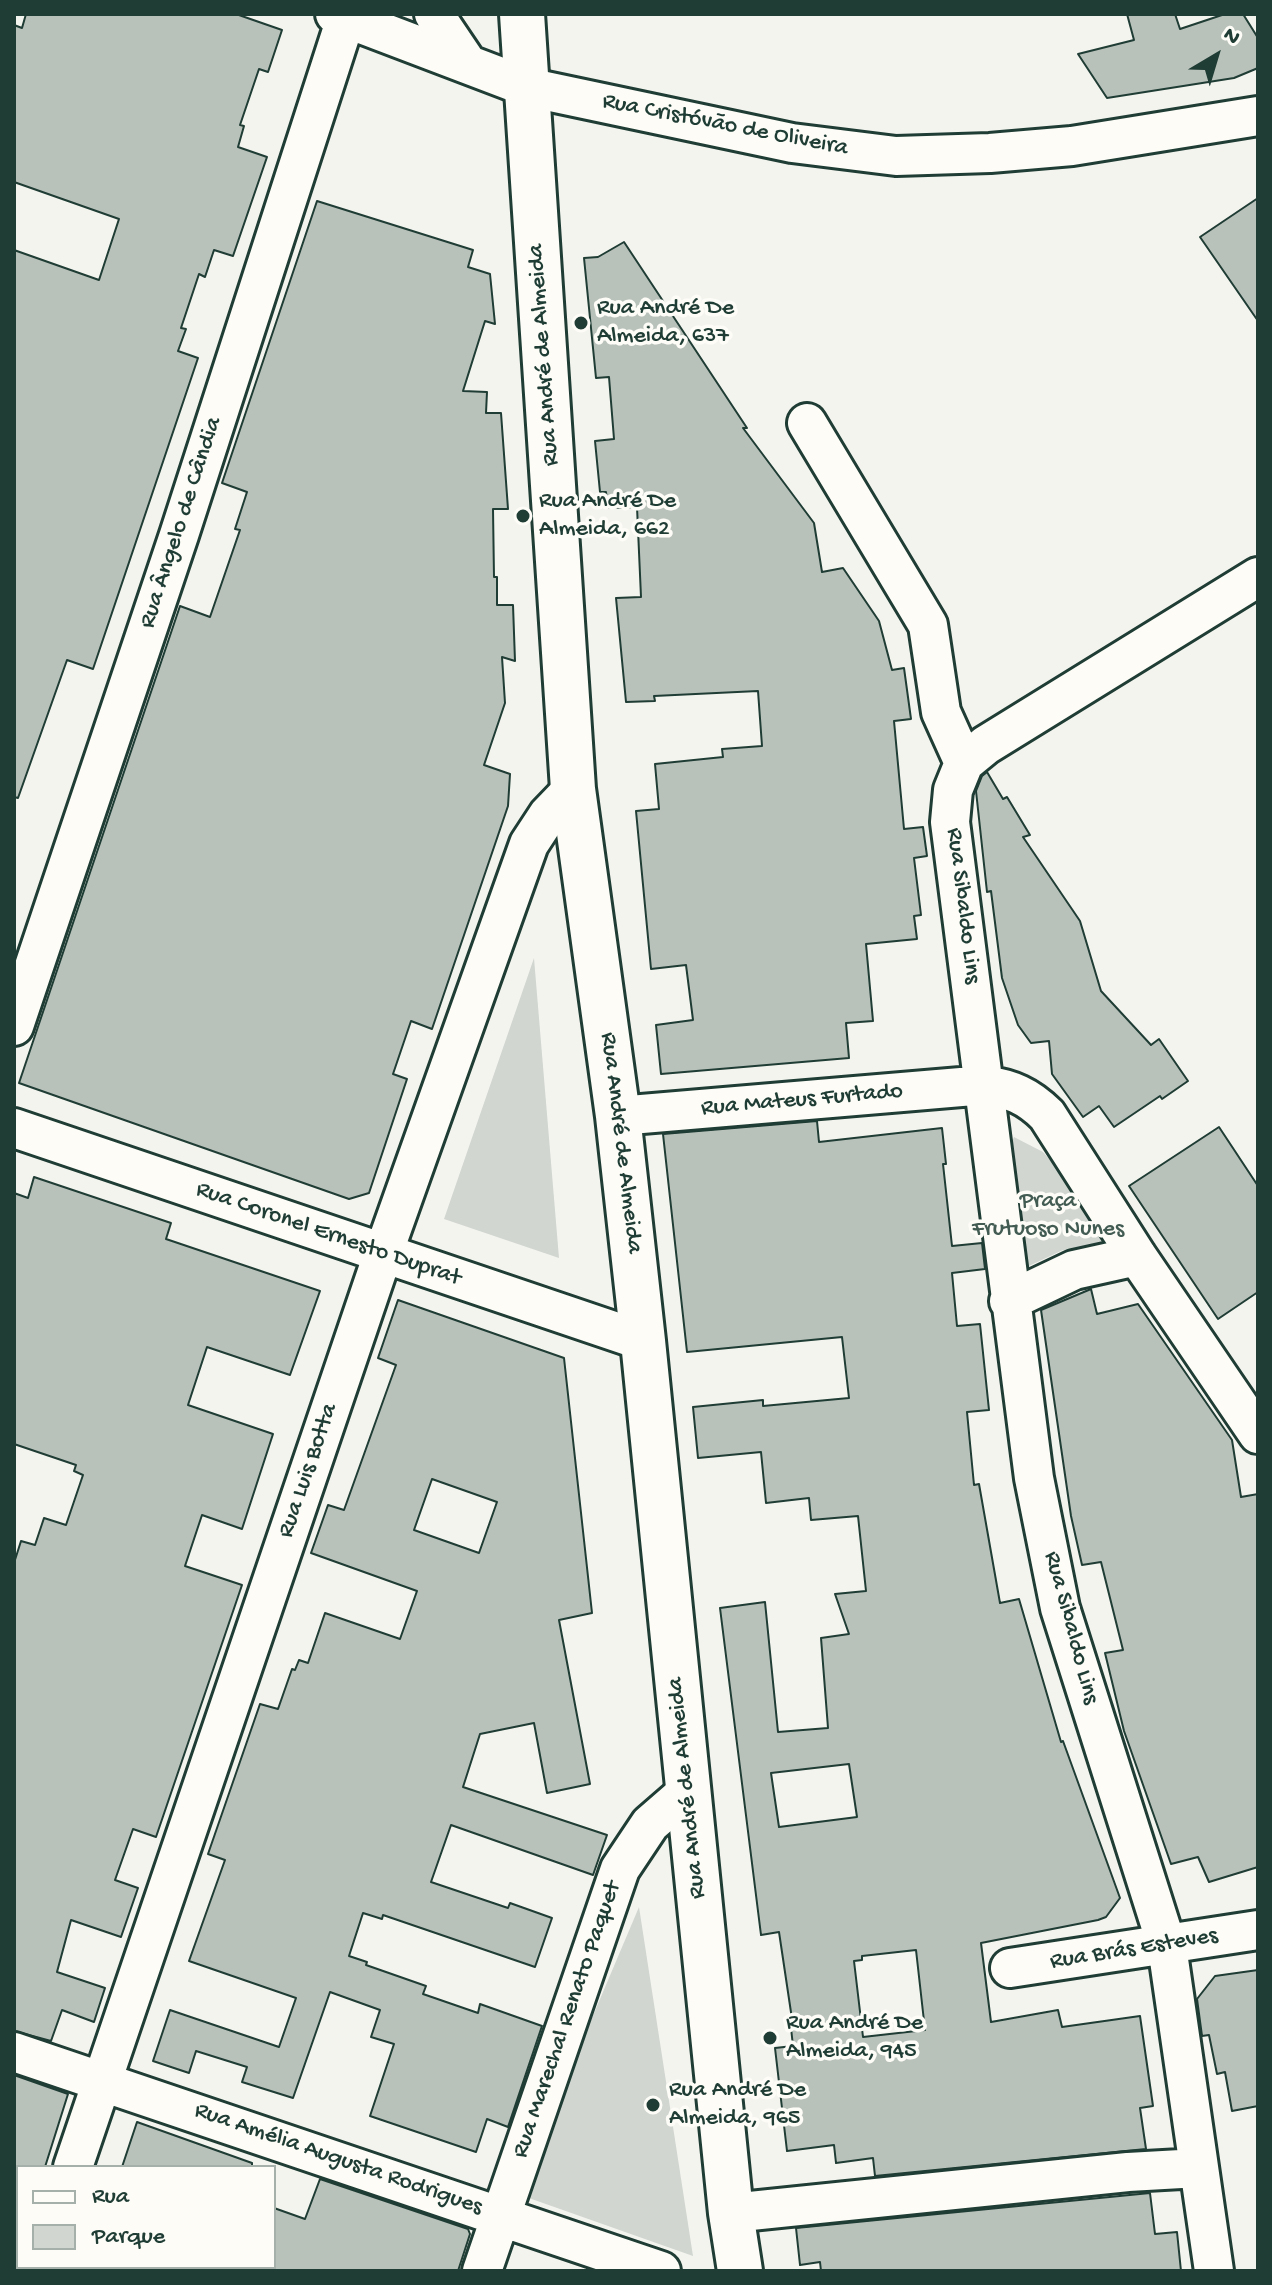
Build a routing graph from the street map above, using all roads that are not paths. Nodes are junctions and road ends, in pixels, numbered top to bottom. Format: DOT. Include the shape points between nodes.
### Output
graph roads {
  1 [pos="434,14"];
  2 [pos="522,14"];
  3 [pos="341,16"];
  4 [pos="467,63"];
  5 [pos="527,87"];
  6 [pos="1258,116"];
  7 [pos="807,423"];
  8 [pos="1258,577"];
  9 [pos="964,763"];
  10 [pos="573,789"];
  11 [pos="14,1026"];
  12 [pos="985,1085"];
  13 [pos="618,1116"];
  14 [pos="14,1128"];
  15 [pos="383,1254"];
  16 [pos="1137,1256"];
  17 [pos="1009,1301"];
  18 [pos="643,1341"];
  19 [pos="1252,1410"];
  20 [pos="688,1791"];
  21 [pos="1258,1930"];
  22 [pos="1167,1946"];
  23 [pos="1010,1968"];
  24 [pos="14,2052"];
  25 [pos="104,2080"];
  26 [pos="74,2165"];
  27 [pos="1199,2168"];
  28 [pos="731,2213"];
  29 [pos="501,2215"];
  30 [pos="482,2271"];
  31 [pos="661,2271"];
  32 [pos="740,2271"];
  33 [pos="1214,2271"];
  1 -- 4 [label="street"];
  2 -- 5 [label="main road, Rua André de Almeida"];
  3 -- 4 [label="street, Rua Cristóvão de Oliveira"];
  3 -- 11 [label="street, Rua Ângelo de Cândia" via="179,535"];
  4 -- 5 [label="street, Rua Cristóvão de Oliveira"];
  5 -- 6 [label="street, Rua Cristóvão de Oliveira" via="792,143 896,156 1072,146"];
  5 -- 10 [label="main road, Rua André de Almeida"];
  7 -- 9 [label="street" via="928,625 941,712"];
  8 -- 9 [label="street"];
  9 -- 12 [label="street, Rua Sibaldo Lins" via="953,790 950,822"];
  10 -- 13 [label="main road, Rua André de Almeida"];
  10 -- 15 [label="street, Rua Luis Botta" via="529,844"];
  12 -- 13 [label="street, Rua Mateus Furtado"];
  12 -- 16 [label="street" via="1029,1098 1047,1115"];
  12 -- 17 [label="street, Rua Sibaldo Lins"];
  13 -- 18 [label="main road, Rua André de Almeida"];
  14 -- 15 [label="street, Rua Coronel Ernesto Duprat"];
  15 -- 18 [label="street, Rua Coronel Ernesto Duprat"];
  15 -- 25 [label="street, Rua Luis Botta"];
  16 -- 17 [label="street" via="1074,1270"];
  16 -- 19 [label="street"];
  17 -- 22 [label="street, Rua Sibaldo Lins" via="1034,1478 1060,1608"];
  18 -- 20 [label="main road, Rua André de Almeida"];
  20 -- 28 [label="main road, Rua André de Almeida"];
  20 -- 29 [label="street, Rua Marechal Renato Paquet" via="650,1824 620,1869"];
  21 -- 22 [label="street, Rua Brás Esteves"];
  22 -- 23 [label="street, Rua Brás Esteves"];
  22 -- 27 [label="street, Rua Sibaldo Lins"];
  24 -- 25 [label="street, Rua Amélia Augusta Rodrigues"];
  25 -- 26 [label="street, Rua Luis Botta"];
  25 -- 29 [label="street, Rua Amélia Augusta Rodrigues"];
  27 -- 28 [label="street"];
  27 -- 33 [label="street, Rua Sibaldo Lins"];
  28 -- 32 [label="main road, Rua André de Almeida"];
  29 -- 30 [label="street, Rua Marechal Renato Paquet"];
  29 -- 31 [label="street, Rua Amélia Augusta Rodrigues"];
}
